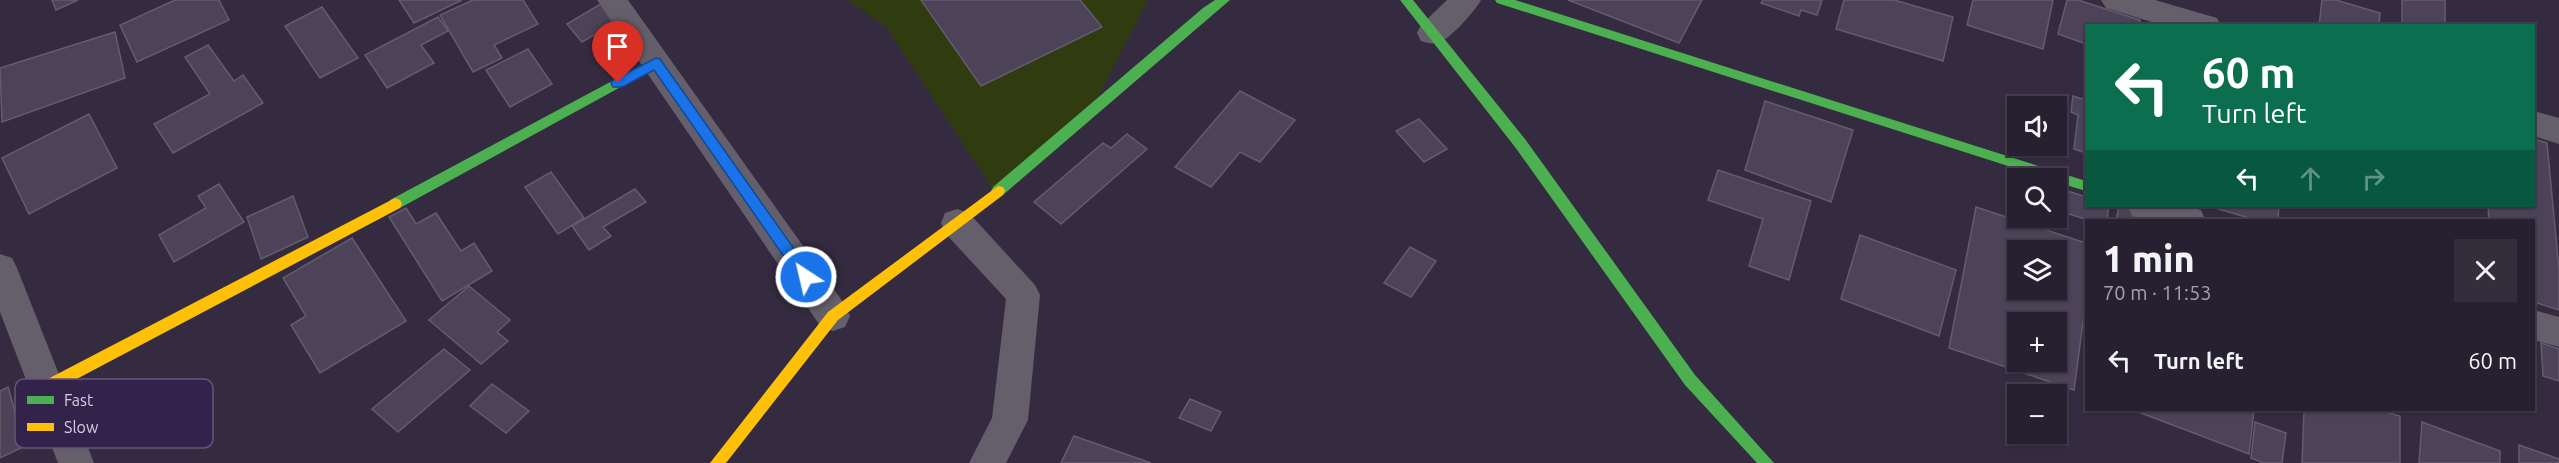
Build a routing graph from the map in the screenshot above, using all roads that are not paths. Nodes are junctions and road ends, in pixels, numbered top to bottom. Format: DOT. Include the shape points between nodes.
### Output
graph roads {
  1 [pos="612,0"];
  2 [pos="1224,0"];
  3 [pos="1406,0"];
  4 [pos="1466,0"];
  5 [pos="1501,0"];
  6 [pos="2116,0"];
  7 [pos="2199,24"];
  8 [pos="1432,33"];
  9 [pos="656,63"];
  10 [pos="2535,124"];
  11 [pos="2559,131"];
  12 [pos="2085,186"];
  13 [pos="957,223"];
  14 [pos="0,267"];
  15 [pos="833,316"];
  16 [pos="2535,325"];
  17 [pos="2559,332"];
  18 [pos="44,379"];
  19 [pos="62,379"];
  20 [pos="70,448"];
  21 [pos="76,463"];
  22 [pos="717,463"];
  23 [pos="987,463"];
  24 [pos="1767,463"];
  1 -- 9 [label="street"];
  2 -- 13 [label="street" via="1207,10"];
  3 -- 8 [label="street"];
  4 -- 8 [label="street"];
  5 -- 12 [label="street"];
  6 -- 7 [label="street"];
  8 -- 24 [label="street" via="1520,143 1690,380"];
  9 -- 15 [label="street"];
  9 -- 19 [label="street"];
  10 -- 11 [label="street"];
  13 -- 15 [label="street"];
  13 -- 23 [label="street" via="1023,295 1010,420"];
  14 -- 18 [label="street"];
  15 -- 22 [label="street"];
  16 -- 17 [label="street"];
  20 -- 21 [label="street"];
}
